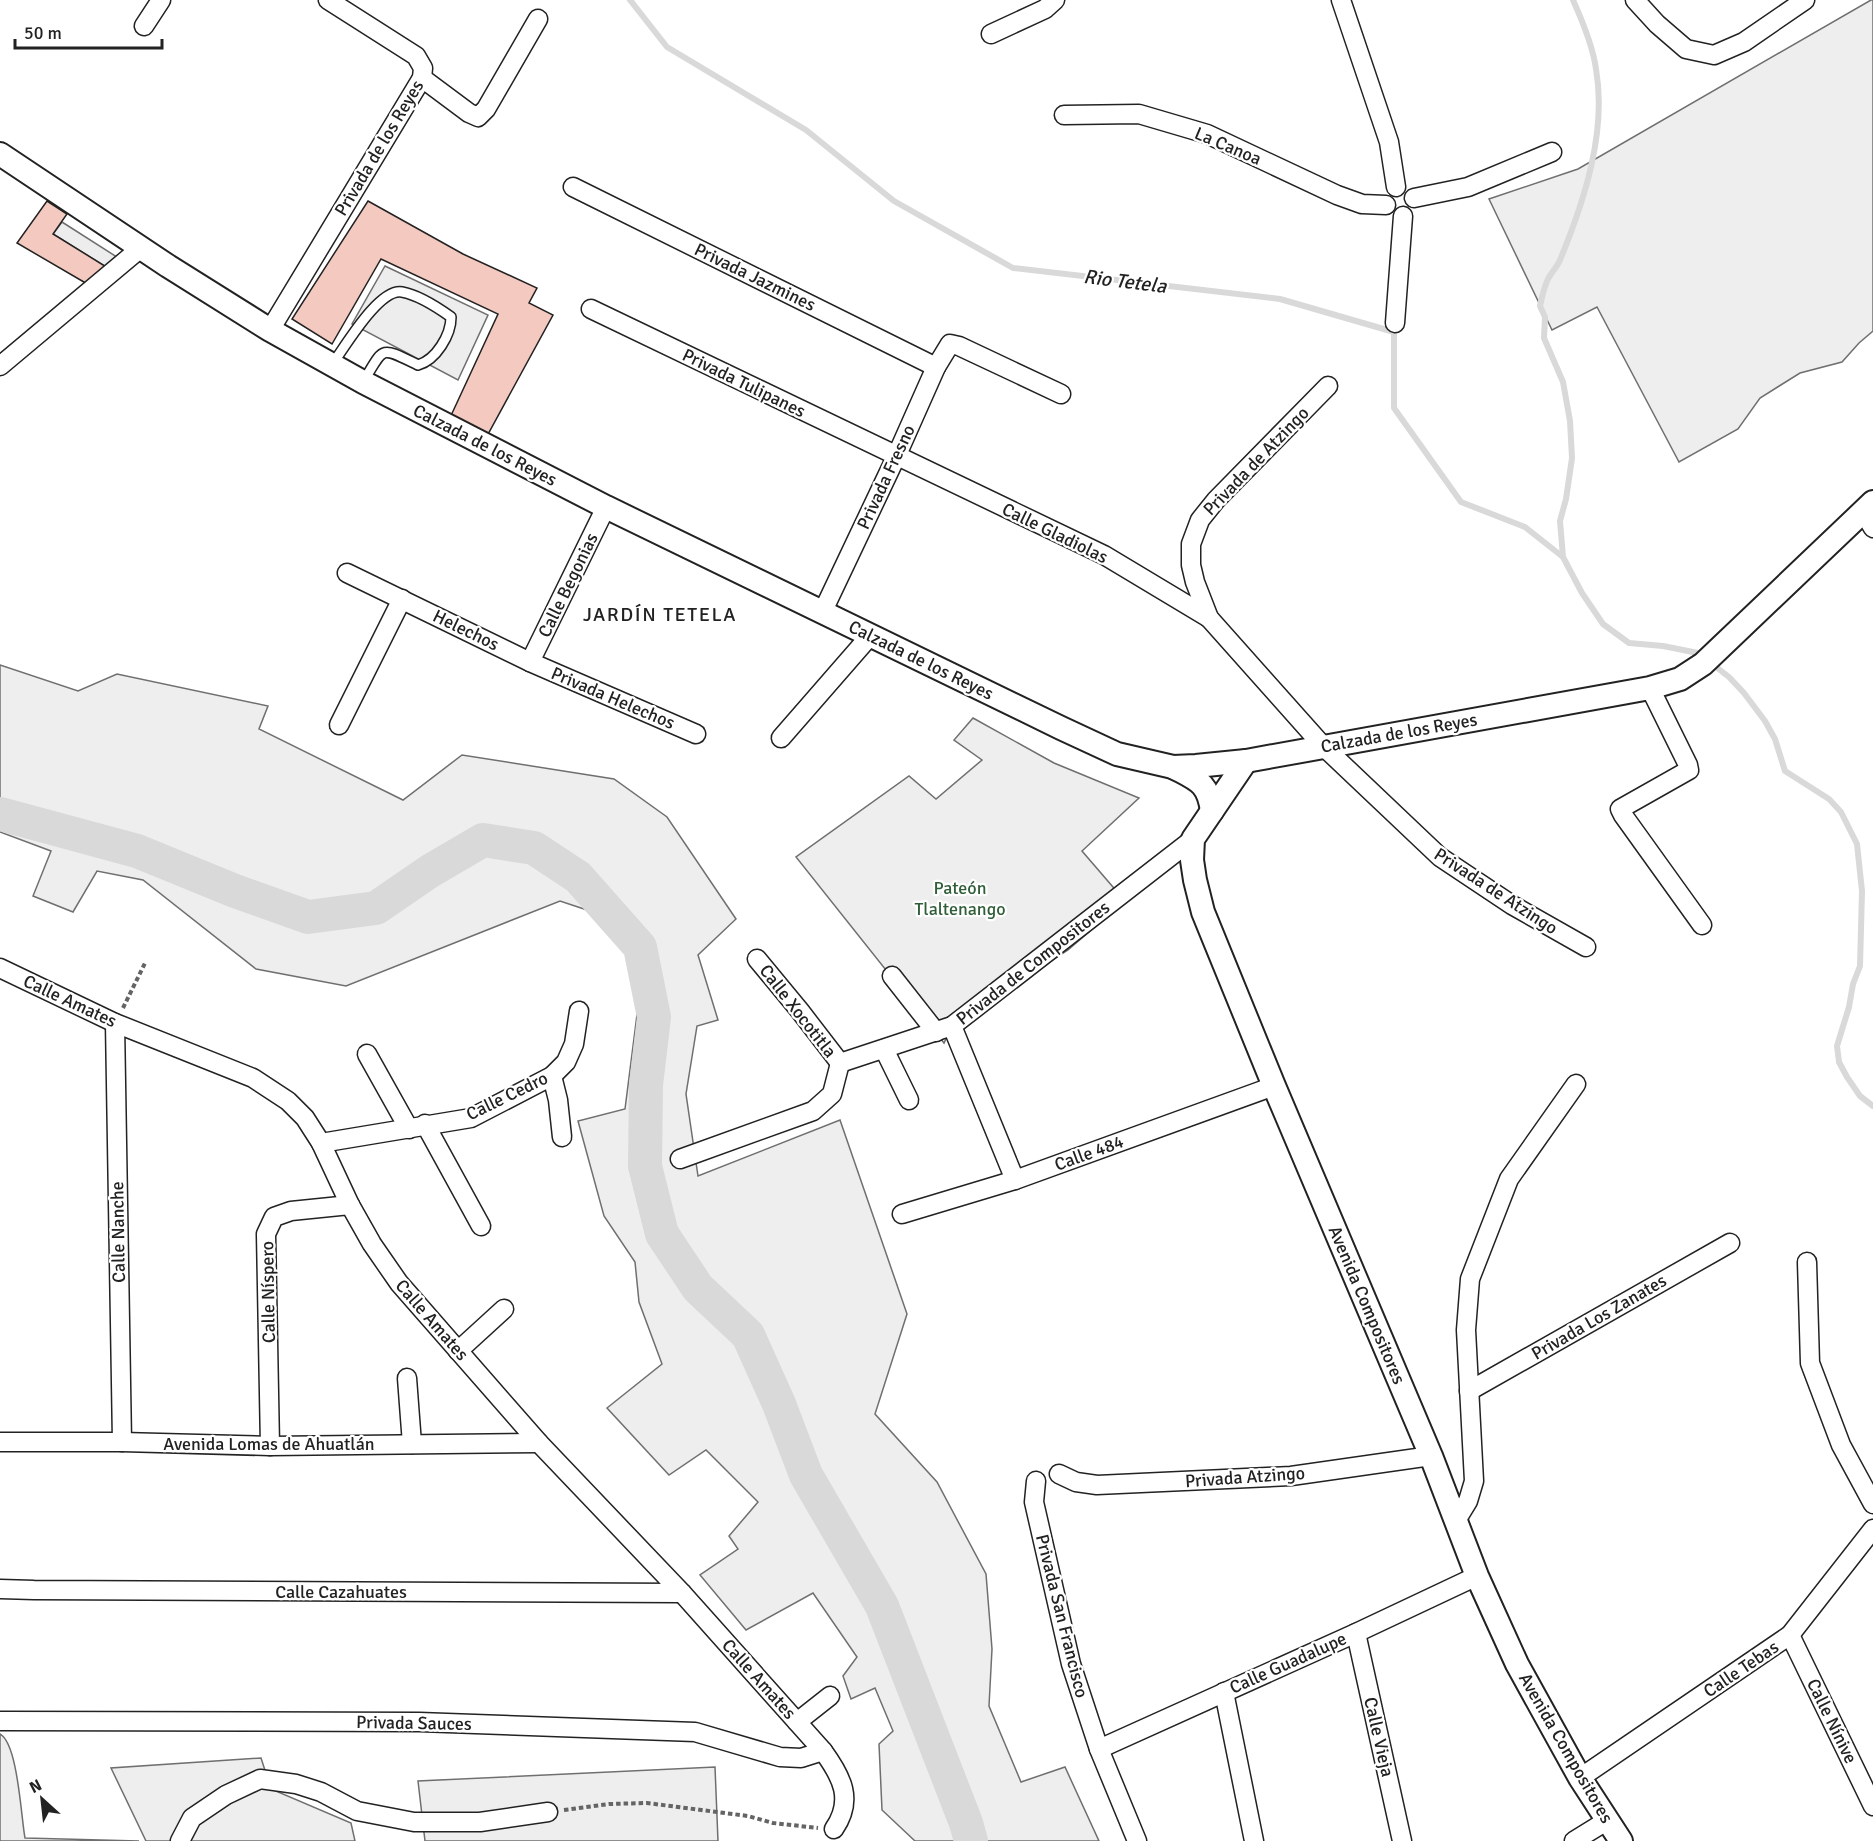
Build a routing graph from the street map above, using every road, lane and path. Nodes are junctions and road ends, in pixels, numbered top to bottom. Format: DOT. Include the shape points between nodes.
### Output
graph roads {
  1 [pos="161,0"];
  2 [pos="1056,0"];
  3 [pos="1341,0"];
  4 [pos="1635,0"];
  5 [pos="1805,0"];
  6 [pos="333,1"];
  7 [pos="538,19"];
  8 [pos="144,26"];
  9 [pos="991,34"];
  10 [pos="422,78"];
  11 [pos="1064,115"];
  12 [pos="1552,152"];
  13 [pos="0,154"];
  14 [pos="573,187"];
  15 [pos="1396,188"];
  16 [pos="1414,198"];
  17 [pos="1386,205"];
  18 [pos="1403,216"];
  19 [pos="142,247"];
  20 [pos="591,309"];
  21 [pos="1395,323"];
  22 [pos="270,330"];
  23 [pos="332,365"];
  24 [pos="0,366"];
  25 [pos="936,367"];
  26 [pos="363,382"];
  27 [pos="1328,386"];
  28 [pos="1061,394"];
  29 [pos="896,457"];
  30 [pos="606,507"];
  31 [pos="1870,514"];
  32 [pos="347,573"];
  33 [pos="402,599"];
  34 [pos="823,611"];
  35 [pos="1209,618"];
  36 [pos="869,637"];
  37 [pos="530,662"];
  38 [pos="1650,688"];
  39 [pos="339,725"];
  40 [pos="696,734"];
  41 [pos="782,738"];
  42 [pos="1327,751"];
  43 [pos="1246,761"];
  44 [pos="1173,767"];
  45 [pos="1212,811"];
  46 [pos="1193,839"];
  47 [pos="1702,925"];
  48 [pos="1586,946"];
  49 [pos="757,959"];
  50 [pos="146,963"];
  51 [pos="0,968"];
  52 [pos="892,976"];
  53 [pos="579,1011"];
  54 [pos="115,1023"];
  55 [pos="944,1029"];
  56 [pos="884,1050"];
  57 [pos="367,1054"];
  58 [pos="840,1064"];
  59 [pos="552,1076"];
  60 [pos="1576,1084"];
  61 [pos="1274,1086"];
  62 [pos="909,1100"];
  63 [pos="417,1127"];
  64 [pos="562,1137"];
  65 [pos="321,1143"];
  66 [pos="680,1159"];
  67 [pos="1015,1180"];
  68 [pos="350,1205"];
  69 [pos="902,1214"];
  70 [pos="481,1226"];
  71 [pos="1730,1243"];
  72 [pos="1808,1263"];
  73 [pos="504,1309"];
  74 [pos="458,1351"];
  75 [pos="407,1377"];
  76 [pos="1469,1391"];
  77 [pos="0,1442"];
  78 [pos="122,1442"];
  79 [pos="538,1443"];
  80 [pos="412,1444"];
  81 [pos="270,1446"];
  82 [pos="1431,1456"];
  83 [pos="1059,1474"];
  84 [pos="1036,1481"];
  85 [pos="1873,1504"];
  86 [pos="1457,1519"];
  87 [pos="1873,1528"];
  88 [pos="1477,1576"];
  89 [pos="0,1589"];
  90 [pos="682,1593"];
  91 [pos="1356,1633"];
  92 [pos="1790,1635"];
  93 [pos="1224,1692"];
  94 [pos="830,1696"];
  95 [pos="0,1721"];
  96 [pos="797,1722"];
  97 [pos="1099,1749"];
  98 [pos="823,1751"];
  99 [pos="1580,1778"];
  100 [pos="1873,1806"];
  101 [pos="548,1812"];
  102 [pos="1608,1820"];
  103 [pos="834,1829"];
  104 [pos="180,1841"];
  105 [pos="1137,1841"];
  106 [pos="1254,1841"];
  107 [pos="1402,1841"];
  108 [pos="1574,1841"];
  109 [pos="1621,1841"];
  1 -- 8 [label="street"];
  2 -- 9 [label="street"];
  3 -- 15 [label="street" via="1389,142"];
  4 -- 5 [label="street" via="1686,49 1714,55 1744,42"];
  6 -- 10 [label="street, Privada de los Reyes" via="416,56 423,68"];
  7 -- 10 [label="street" via="478,117"];
  10 -- 22 [label="street, Privada de los Reyes"];
  11 -- 17 [label="street, La Canoa" via="1140,114 1207,134 1362,204"];
  12 -- 16 [label="street" via="1468,187"];
  13 -- 19 [label="street, Calzada de los Reyes"];
  14 -- 25 [label="street, Privada Jazmines"];
  15 -- 16 [label="street" via="1407,189"];
  15 -- 17 [label="street" via="1387,194"];
  16 -- 18 [label="street" via="1412,209"];
  17 -- 18 [label="street" via="1392,214"];
  18 -- 21 [label="street"];
  19 -- 22 [label="street, Calzada de los Reyes"];
  19 -- 24 [label="street"];
  20 -- 29 [label="street, Privada Tulipanes"];
  22 -- 23 [label="street, Calzada de los Reyes"];
  23 -- 26 [label="street, Calzada de los Reyes"];
  23 -- 26 [label="lane" via="373,308 400,291 451,317 445,339 425,363 417,365 393,351 386,352 379,355"];
  25 -- 28 [label="street, Privada Fresno" via="950,344"];
  25 -- 29 [label="street, Privada Fresno"];
  26 -- 30 [label="street, Calzada de los Reyes"];
  27 -- 35 [label="street, Privada de Atzingo" via="1200,520 1191,544 1191,565"];
  29 -- 34 [label="street, Privada Fresno"];
  29 -- 35 [label="street, Calle Gladiolas" via="1104,555"];
  30 -- 34 [label="street, Calzada de los Reyes"];
  30 -- 37 [label="street, Calle Begonias"];
  31 -- 38 [label="street, Calzada de los Reyes" via="1703,664 1673,682"];
  32 -- 33 [label="street, Helechos"];
  33 -- 37 [label="street, Helechos"];
  33 -- 39 [label="street"];
  34 -- 36 [label="street, Calzada de los Reyes"];
  35 -- 42 [label="street, Privada de Atzingo"];
  36 -- 41 [label="street"];
  36 -- 44 [label="street, Calzada de los Reyes" via="1117,754"];
  37 -- 40 [label="street, Privada Helechos"];
  38 -- 42 [label="street, Calzada de los Reyes"];
  38 -- 47 [label="street" via="1689,770 1620,809"];
  42 -- 43 [label="street, Calzada de los Reyes"];
  42 -- 48 [label="street, Privada de Atzingo" via="1440,857 1512,905"];
  43 -- 44 [label="street, Calzada de los Reyes"];
  43 -- 45 [label="street"];
  44 -- 45 [label="street" via="1199,780 1210,796"];
  45 -- 46 [label="street"];
  46 -- 55 [label="street, Privada de Compositores"];
  46 -- 61 [label="street, Avenida Compositores" via="1192,860 1203,912"];
  49 -- 58 [label="street, Calle Xocotitla"];
  50 -- 54 [label="path"];
  51 -- 54 [label="street, Calle Amates"];
  52 -- 55 [label="street"];
  53 -- 59 [label="street, Calle Cedro" via="574,1044 566,1062"];
  54 -- 65 [label="street, Calle Amates" via="253,1078 288,1101"];
  54 -- 78 [label="street, Calle Nanche"];
  55 -- 56 [label="street, Privada de Compositores"];
  55 -- 67 [label="street"];
  56 -- 58 [label="street, Privada de Compositores"];
  56 -- 62 [label="street"];
  57 -- 63 [label="street"];
  58 -- 66 [label="street" via="832,1094 813,1111"];
  59 -- 63 [label="street, Calle Cedro" via="471,1118"];
  59 -- 64 [label="street"];
  60 -- 76 [label="street" via="1509,1179 1470,1279 1466,1330"];
  61 -- 67 [label="street, Calle 484"];
  61 -- 82 [label="street, Avenida Compositores"];
  63 -- 65 [label="street, Calle Cedro"];
  63 -- 70 [label="street"];
  65 -- 68 [label="street, Calle Amates"];
  67 -- 69 [label="street, Calle 484"];
  68 -- 74 [label="street, Calle Amates" via="399,1283"];
  68 -- 81 [label="street, Calle Níspero" via="291,1211 274,1217 266,1234"];
  71 -- 76 [label="street, Privada Los Zanates"];
  72 -- 85 [label="street" via="1810,1363 1841,1445"];
  73 -- 74 [label="street"];
  74 -- 79 [label="street, Calle Amates"];
  75 -- 80 [label="street"];
  76 -- 86 [label="street" via="1474,1481"];
  77 -- 78 [label="street, Avenida Lomas de Ahuatlán"];
  78 -- 81 [label="street, Avenida Lomas de Ahuatlán"];
  79 -- 80 [label="street, Avenida Lomas de Ahuatlán"];
  79 -- 90 [label="street, Calle Amates"];
  80 -- 81 [label="street, Avenida Lomas de Ahuatlán"];
  82 -- 83 [label="street, Privada Atzingo" via="1280,1476 1097,1485"];
  82 -- 86 [label="street, Avenida Compositores"];
  84 -- 97 [label="street, Privada San Francisco" via="1034,1502 1071,1664"];
  86 -- 88 [label="street, Avenida Compositores"];
  87 -- 92 [label="street, Calle Tebas"];
  88 -- 91 [label="street, Calle Guadalupe"];
  88 -- 99 [label="street, Avenida Compositores" via="1517,1664"];
  89 -- 90 [label="street, Calle Cazahuates"];
  90 -- 96 [label="street, Calle Amates"];
  91 -- 93 [label="street, Calle Guadalupe"];
  91 -- 107 [label="street, Calle Vieja"];
  92 -- 99 [label="street, Calle Tebas"];
  92 -- 100 [label="street, Calle Nínive"];
  93 -- 97 [label="street, Calle Guadalupe"];
  93 -- 106 [label="street"];
  94 -- 96 [label="street"];
  95 -- 98 [label="street, Privada Sauces" via="419,1722 695,1732 780,1757 801,1758"];
  96 -- 98 [label="street, Calle Amates"];
  97 -- 105 [label="street, Privada San Francisco"];
  98 -- 103 [label="street, Calle Amates" via="836,1768 844,1790 843,1815"];
  99 -- 102 [label="street, Avenida Compositores"];
  101 -- 103 [label="path" via="647,1803 748,1816 801,1828"];
  101 -- 104 [label="street" via="480,1822 414,1822 357,1811 296,1784 260,1779 226,1795 192,1818"];
  102 -- 108 [label="street"];
  102 -- 109 [label="street, Avenida Compositores"];
}
